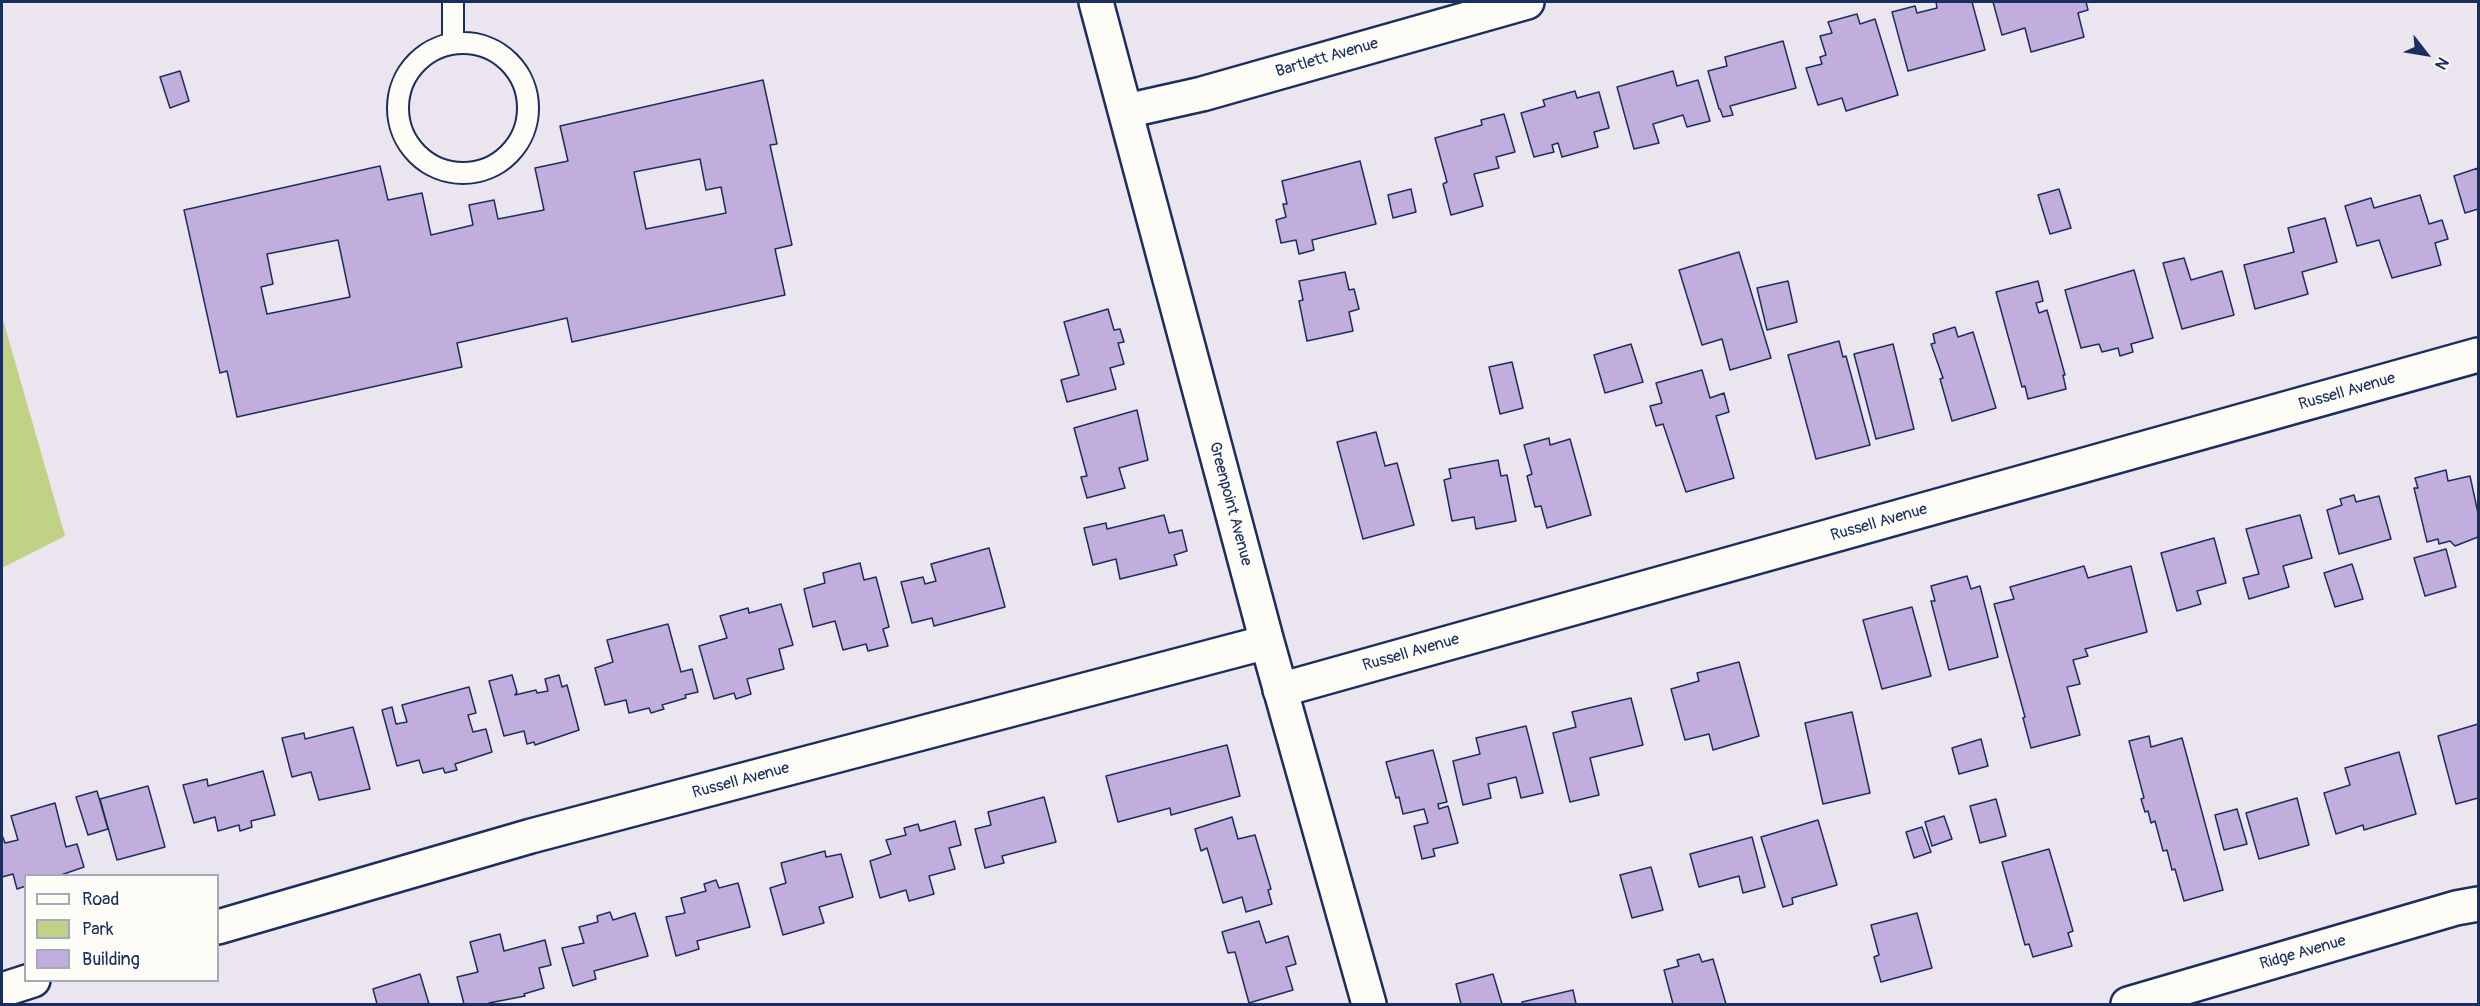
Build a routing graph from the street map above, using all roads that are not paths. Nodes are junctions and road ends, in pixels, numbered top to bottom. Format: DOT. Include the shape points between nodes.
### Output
graph roads {
  1 [pos="453,2"];
  2 [pos="1096,2"];
  3 [pos="1527,2"];
  4 [pos="453,43"];
  5 [pos="1126,111"];
  6 [pos="2478,355"];
  7 [pos="1267,642"];
  8 [pos="1280,690"];
  9 [pos="2478,904"];
  10 [pos="219,927"];
  11 [pos="30,982"];
  12 [pos="2,990"];
  13 [pos="1369,1005"];
  14 [pos="2128,1005"];
  1 -- 4 [label="lane"];
  2 -- 5 [label="street, Greenpoint Avenue"];
  3 -- 5 [label="street, Bartlett Avenue" via="1202,94"];
  4 -- 4 [label="lane" via="414,64 402,84 400,128 412,149 432,165 455,173 479,171 502,160 519,142 527,119 527,94 517,72 500,54 478,44"];
  5 -- 7 [label="street, Greenpoint Avenue"];
  6 -- 8 [label="street, Russell Avenue"];
  7 -- 8 [label="street, Greenpoint Avenue"];
  7 -- 10 [label="street, Russell Avenue" via="531,836"];
  8 -- 13 [label="street, Greenpoint Avenue"];
  9 -- 14 [label="street, Ridge Avenue"];
  11 -- 12 [label="street"];
}
